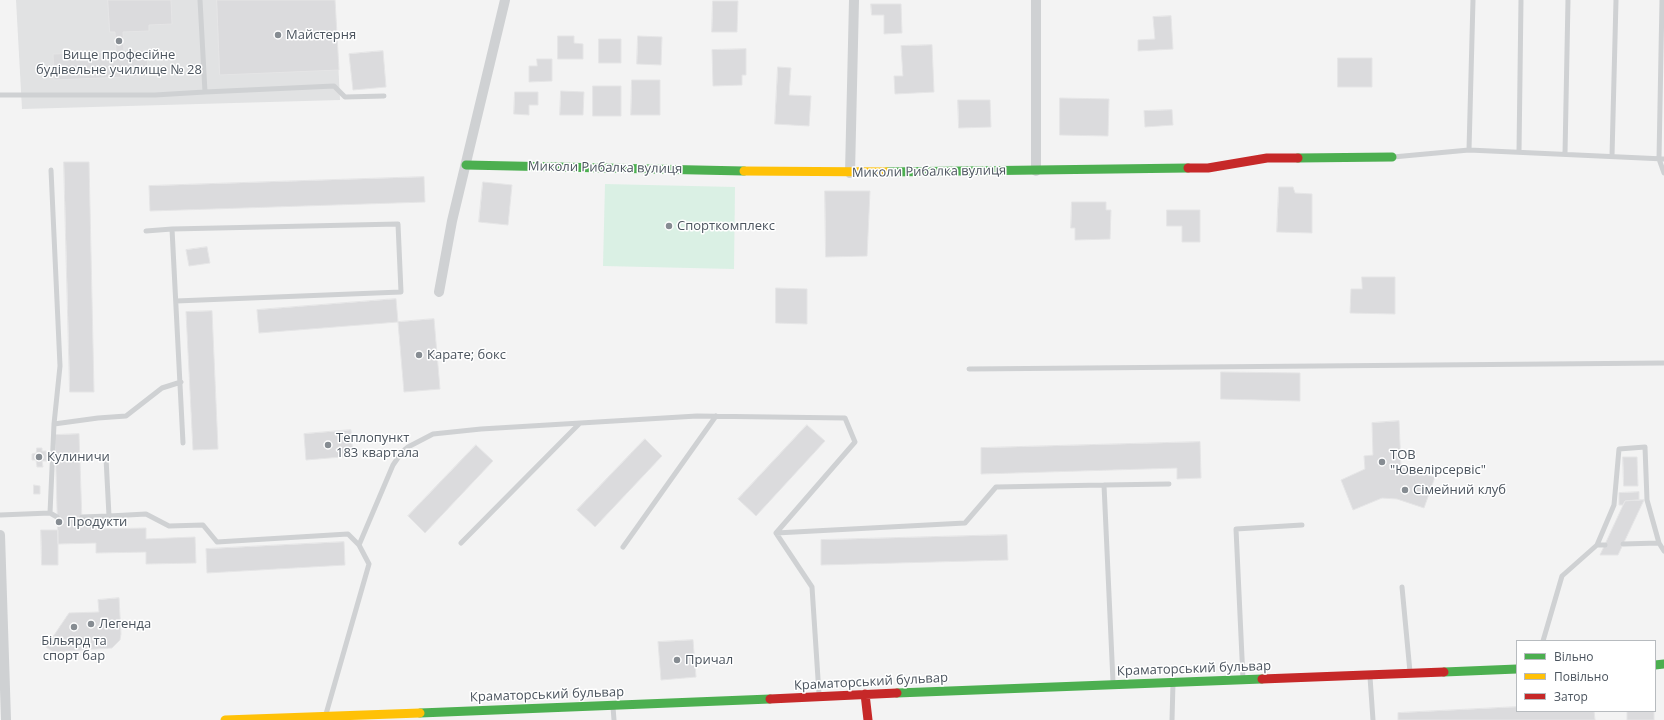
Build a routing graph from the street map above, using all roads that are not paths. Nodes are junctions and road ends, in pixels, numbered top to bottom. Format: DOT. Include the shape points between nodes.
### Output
graph roads {
  1 [pos="200,0"];
  2 [pos="504,0"];
  3 [pos="854,0"];
  4 [pos="1036,0"];
  5 [pos="1473,0"];
  6 [pos="1521,0"];
  7 [pos="1568,0"];
  8 [pos="1616,0"];
  9 [pos="1662,0"];
  10 [pos="205,92"];
  11 [pos="0,95"];
  12 [pos="384,96"];
  13 [pos="1469,150"];
  14 [pos="1519,152"];
  15 [pos="1565,154"];
  16 [pos="1612,156"];
  17 [pos="1392,157"];
  18 [pos="1661,159"];
  19 [pos="466,165"];
  20 [pos="51,170"];
  21 [pos="1036,171"];
  22 [pos="850,173"];
  23 [pos="1664,173"];
  24 [pos="172,229"];
  25 [pos="146,232"];
  26 [pos="439,292"];
  27 [pos="176,301"];
  28 [pos="1664,363"];
  29 [pos="969,369"];
  30 [pos="181,382"];
  31 [pos="716,416"];
  32 [pos="54,424"];
  33 [pos="579,424"];
  34 [pos="183,443"];
  35 [pos="106,458"];
  36 [pos="1170,484"];
  37 [pos="1104,485"];
  38 [pos="50,513"];
  39 [pos="0,515"];
  40 [pos="109,516"];
  41 [pos="57,517"];
  42 [pos="82,517"];
  43 [pos="1302,525"];
  44 [pos="776,533"];
  45 [pos="0,535"];
  46 [pos="460,543"];
  47 [pos="1658,543"];
  48 [pos="1623,544"];
  49 [pos="359,545"];
  50 [pos="1597,545"];
  51 [pos="1605,545"];
  52 [pos="623,547"];
  53 [pos="1664,551"];
  54 [pos="1402,587"];
  55 [pos="1543,640"];
  56 [pos="1516,669"];
  57 [pos="1410,673"];
  58 [pos="1370,675"];
  59 [pos="1243,680"];
  60 [pos="1173,683"];
  61 [pos="1113,685"];
  62 [pos="865,694"];
  63 [pos="819,697"];
  64 [pos="612,706"];
  65 [pos="326,716"];
  66 [pos="312,718"];
  67 [pos="6,720"];
  68 [pos="225,720"];
  69 [pos="614,720"];
  70 [pos="868,720"];
  71 [pos="1172,720"];
  72 [pos="1373,720"];
  1 -- 10 [label="lane"];
  2 -- 19 [label="street"];
  3 -- 22 [label="street"];
  4 -- 21 [label="street"];
  5 -- 13 [label="lane"];
  6 -- 14 [label="lane"];
  7 -- 15 [label="lane"];
  8 -- 16 [label="lane"];
  9 -- 18 [label="lane"];
  10 -- 11 [label="lane" via="155,95"];
  10 -- 12 [label="lane" via="334,86 345,97"];
  13 -- 14 [label="lane"];
  13 -- 17 [label="lane"];
  14 -- 15 [label="lane"];
  15 -- 16 [label="lane"];
  16 -- 18 [label="lane"];
  17 -- 21 [label="street, Миколи Рибалка вулиця" via="1266,158 1208,168"];
  18 -- 23 [label="lane"];
  19 -- 22 [label="street, Миколи Рибалка вулиця"];
  19 -- 26 [label="street" via="452,221"];
  20 -- 32 [label="lane" via="60,366"];
  21 -- 22 [label="street, Миколи Рибалка вулиця"];
  24 -- 25 [label="lane"];
  24 -- 27 [label="lane"];
  24 -- 27 [label="lane" via="398,224 401,292"];
  27 -- 30 [label="lane"];
  28 -- 29 [label="lane"];
  30 -- 32 [label="lane" via="162,388 126,416"];
  30 -- 34 [label="lane"];
  31 -- 33 [label="lane"];
  31 -- 44 [label="lane" via="845,418 855,442"];
  31 -- 52 [label="lane"];
  32 -- 38 [label="lane"];
  33 -- 46 [label="lane"];
  33 -- 49 [label="lane" via="432,434 408,447 393,465"];
  35 -- 40 [label="lane"];
  36 -- 37 [label="lane"];
  37 -- 44 [label="lane" via="996,487 965,523"];
  37 -- 61 [label="lane"];
  38 -- 39 [label="lane"];
  38 -- 41 [label="lane"];
  40 -- 42 [label="lane"];
  40 -- 49 [label="lane" via="146,514 169,526 203,525 217,542 348,534"];
  43 -- 59 [label="lane" via="1236,529"];
  44 -- 63 [label="lane" via="812,587"];
  45 -- 67 [label="street"];
  47 -- 48 [label="lane"];
  47 -- 50 [label="lane" via="1647,500 1645,447 1619,449 1614,505"];
  47 -- 53 [label="lane"];
  49 -- 65 [label="lane" via="369,564"];
  50 -- 51 [label="lane"];
  50 -- 55 [label="lane" via="1562,576"];
  54 -- 57 [label="lane"];
  56 -- 57 [label="street, Краматорський бульвар"];
  57 -- 58 [label="street, Краматорський бульвар"];
  58 -- 59 [label="street, Краматорський бульвар"];
  58 -- 72 [label="lane"];
  59 -- 60 [label="street, Краматорський бульвар"];
  60 -- 61 [label="street, Краматорський бульвар"];
  60 -- 71 [label="lane"];
  61 -- 62 [label="street, Краматорський бульвар"];
  62 -- 63 [label="street, Краматорський бульвар"];
  62 -- 70 [label="street"];
  63 -- 64 [label="street, Краматорський бульвар"];
  64 -- 65 [label="street, Краматорський бульвар"];
  64 -- 69 [label="lane"];
  65 -- 66 [label="street, Краматорський бульвар"];
  66 -- 68 [label="street, Краматорський бульвар"];
}
